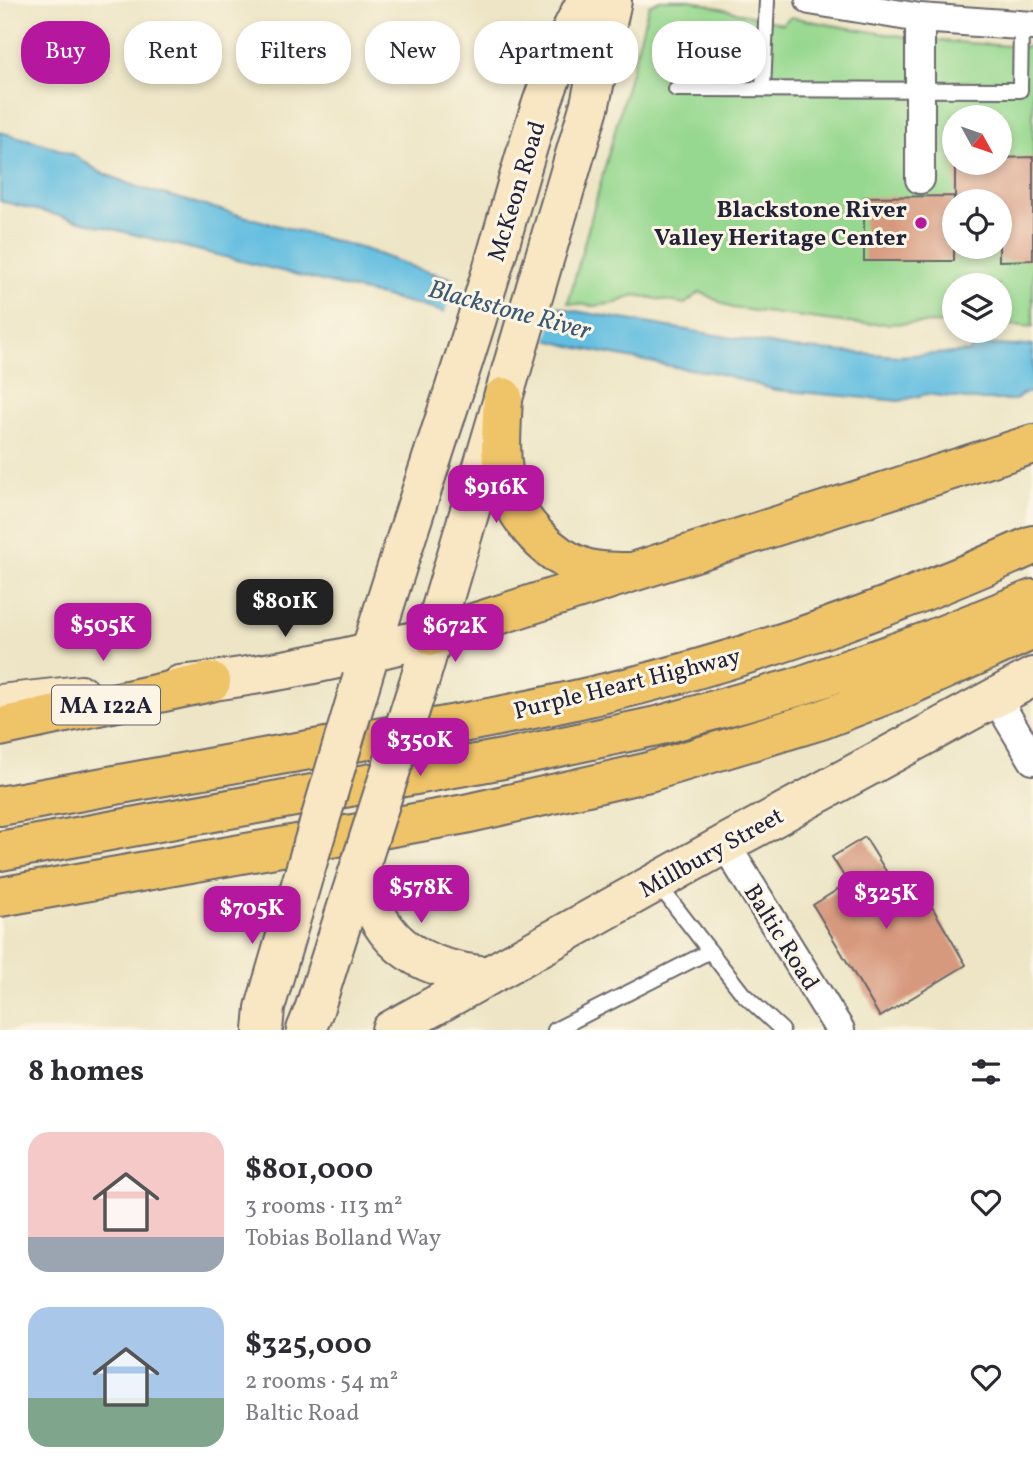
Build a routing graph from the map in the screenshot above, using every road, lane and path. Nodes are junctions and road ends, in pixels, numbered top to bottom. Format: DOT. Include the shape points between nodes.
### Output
graph roads {
  1 [pos="587,0"];
  2 [pos="612,0"];
  3 [pos="767,0"];
  4 [pos="810,0"];
  5 [pos="920,18"];
  6 [pos="1027,26"];
  7 [pos="676,89"];
  8 [pos="763,89"];
  9 [pos="920,89"];
  10 [pos="920,179"];
  11 [pos="503,397"];
  12 [pos="1033,444"];
  13 [pos="1033,545"];
  14 [pos="637,573"];
  15 [pos="1033,599"];
  16 [pos="1033,630"];
  17 [pos="433,636"];
  18 [pos="366,666"];
  19 [pos="1033,677"];
  20 [pos="211,682"];
  21 [pos="996,698"];
  22 [pos="0,704"];
  23 [pos="0,727"];
  24 [pos="1033,760"];
  25 [pos="0,806"];
  26 [pos="725,844"];
  27 [pos="0,851"];
  28 [pos="361,863"];
  29 [pos="656,882"];
  30 [pos="0,897"];
  31 [pos="710,951"];
  32 [pos="488,976"];
  33 [pos="263,1030"];
  34 [pos="306,1030"];
  35 [pos="391,1030"];
  36 [pos="555,1030"];
  37 [pos="782,1030"];
  38 [pos="840,1030"];
  1 -- 18 [label="main road, McKeon Road" via="546,93"];
  2 -- 11 [label="main road, McKeon Road" via="590,104"];
  3 -- 8 [label="lane"];
  4 -- 5 [label="street"];
  5 -- 6 [label="street"];
  5 -- 9 [label="street"];
  6 -- 9 [label="lane" via="1020,90"];
  7 -- 8 [label="lane"];
  8 -- 9 [label="lane"];
  9 -- 10 [label="street"];
  11 -- 14 [label="highway" via="505,482 518,513 559,555 584,568"];
  11 -- 17 [label="main road, McKeon Road"];
  12 -- 14 [label="highway"];
  13 -- 25 [label="highway, Purple Heart Highway" via="857,618 598,695"];
  14 -- 17 [label="highway"];
  15 -- 27 [label="highway, Purple Heart Highway" via="821,679 661,725 503,759"];
  16 -- 30 [label="highway" via="821,720 649,772 465,814"];
  17 -- 18 [label="main road, MA 122A"];
  17 -- 28 [label="main road, McKeon Road, bridge"];
  18 -- 20 [label="main road, MA 122A"];
  18 -- 33 [label="main road, McKeon Road, bridge" via="265,1008"];
  19 -- 21 [label="main road, Millbury Street"];
  20 -- 22 [label="main road"];
  20 -- 23 [label="highway, MA 122A"];
  21 -- 24 [label="street"];
  21 -- 26 [label="main road, Millbury Street"];
  26 -- 29 [label="main road, Millbury Street"];
  26 -- 38 [label="street, Baltic Road"];
  28 -- 32 [label="main road" via="370,903 389,936 404,950 436,967"];
  28 -- 34 [label="main road, McKeon Road"];
  29 -- 31 [label="lane"];
  29 -- 32 [label="main road, Millbury Street"];
  31 -- 36 [label="lane"];
  31 -- 37 [label="lane" via="743,994"];
  32 -- 35 [label="main road, Millbury Street"];
}
